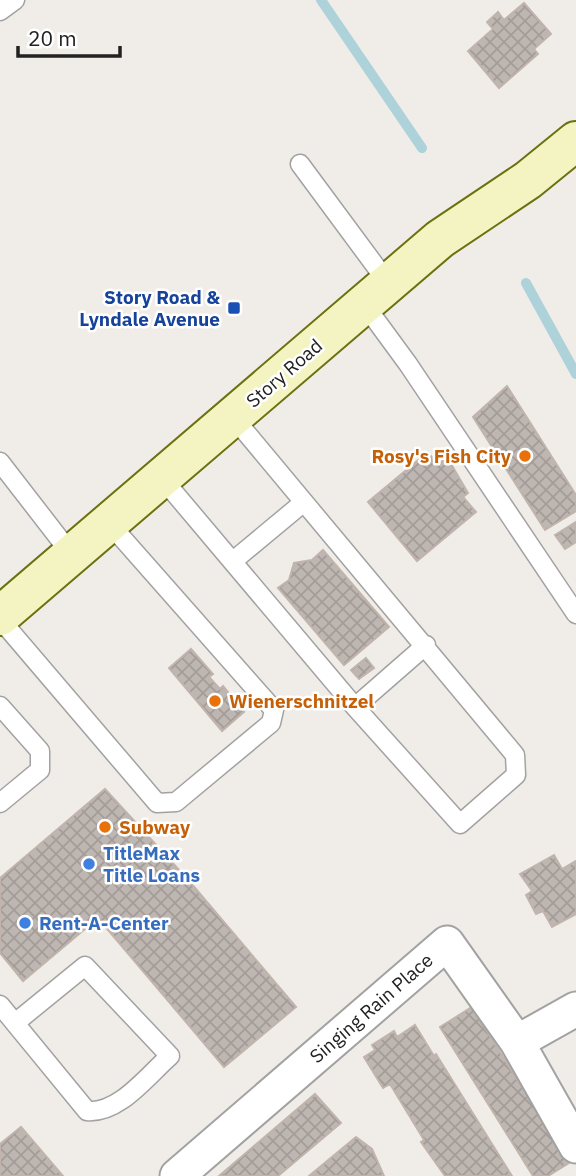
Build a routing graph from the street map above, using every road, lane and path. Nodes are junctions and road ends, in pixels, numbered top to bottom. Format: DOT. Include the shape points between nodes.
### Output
graph roads {
  1 [pos="15,0"];
  2 [pos="0,11"];
  3 [pos="576,141"];
  4 [pos="300,164"];
  5 [pos="376,294"];
  6 [pos="233,417"];
  7 [pos="0,461"];
  8 [pos="161,477"];
  9 [pos="304,502"];
  10 [pos="109,523"];
  11 [pos="72,555"];
  12 [pos="233,561"];
  13 [pos="576,614"];
  14 [pos="0,617"];
  15 [pos="426,645"];
  16 [pos="0,706"];
  17 [pos="355,707"];
  18 [pos="0,803"];
  19 [pos="0,1006"];
  20 [pos="576,1009"];
  21 [pos="15,1023"];
  22 [pos="517,1042"];
  23 [pos="576,1146"];
  24 [pos="177,1176"];
  1 -- 2 [label="lane"];
  3 -- 5 [label="main road, Story Road" via="528,180 440,239"];
  4 -- 5 [label="lane"];
  5 -- 6 [label="main road, Story Road"];
  5 -- 13 [label="lane" via="408,364"];
  6 -- 8 [label="main road, Story Road"];
  6 -- 9 [label="lane"];
  7 -- 11 [label="lane"];
  8 -- 10 [label="main road, Story Road"];
  8 -- 12 [label="lane"];
  9 -- 12 [label="lane"];
  9 -- 15 [label="lane"];
  10 -- 11 [label="main road, Story Road"];
  10 -- 14 [label="lane" via="274,710 271,723 176,802 157,803"];
  11 -- 14 [label="main road, Story Road"];
  12 -- 17 [label="lane"];
  15 -- 17 [label="lane"];
  15 -- 17 [label="lane" via="515,755 516,775 476,811 460,824"];
  16 -- 18 [label="lane" via="40,751 40,770"];
  19 -- 21 [label="lane"];
  20 -- 22 [label="street"];
  21 -- 21 [label="lane" via="87,1111 114,1106 170,1056 85,966"];
  22 -- 23 [label="street, Singing Rain Place"];
  22 -- 24 [label="street, Singing Rain Place" via="447,943"];
}
